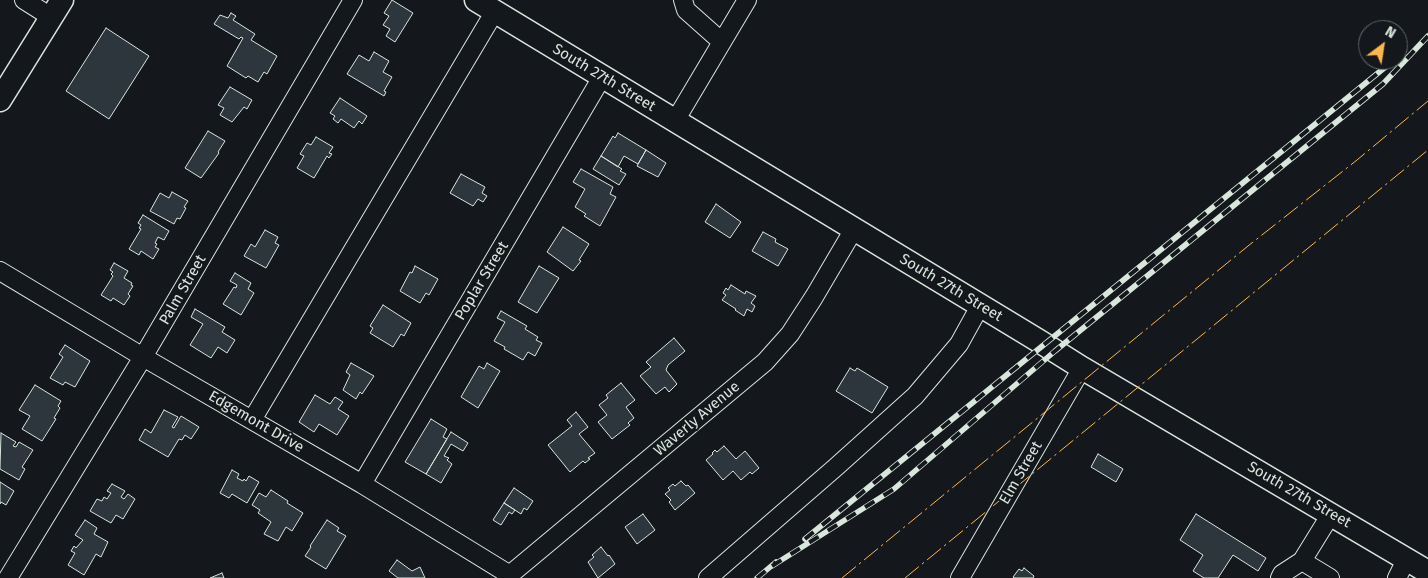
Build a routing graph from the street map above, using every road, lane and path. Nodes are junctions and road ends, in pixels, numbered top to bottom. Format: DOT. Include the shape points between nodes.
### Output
graph roads {
  1 [pos="24,0"];
  2 [pos="353,0"];
  3 [pos="682,0"];
  4 [pos="747,0"];
  5 [pos="486,6"];
  6 [pos="56,9"];
  7 [pos="722,42"];
  8 [pos="602,77"];
  9 [pos="0,100"];
  10 [pos="675,121"];
  11 [pos="854,229"];
  12 [pos="0,272"];
  13 [pos="980,306"];
  14 [pos="143,357"];
  15 [pos="1082,368"];
  16 [pos="252,420"];
  17 [pos="362,484"];
  18 [pos="1331,514"];
  19 [pos="1407,558"];
  20 [pos="1302,561"];
  21 [pos="1428,572"];
  22 [pos="508,576"];
  23 [pos="8,578"];
  24 [pos="708,578"];
  25 [pos="960,578"];
  26 [pos="1280,578"];
  27 [pos="1330,578"];
  28 [pos="1397,578"];
  1 -- 6 [label="street"];
  2 -- 14 [label="street, Palm Street"];
  3 -- 7 [label="street" via="686,10"];
  4 -- 7 [label="street"];
  5 -- 8 [label="main road, South 27th Street"];
  5 -- 16 [label="street"];
  6 -- 9 [label="main road"];
  7 -- 10 [label="street"];
  8 -- 10 [label="main road, South 27th Street"];
  8 -- 17 [label="street, Poplar Street"];
  10 -- 11 [label="main road, South 27th Street"];
  11 -- 13 [label="main road, South 27th Street"];
  11 -- 22 [label="street, Waverly Avenue" via="790,334 765,362"];
  12 -- 14 [label="street, Edgemont Drive"];
  13 -- 15 [label="main road, South 27th Street"];
  13 -- 24 [label="street" via="959,344 915,396"];
  14 -- 16 [label="street, Edgemont Drive"];
  14 -- 23 [label="street, Palm Street"];
  15 -- 18 [label="main road, South 27th Street"];
  15 -- 25 [label="street, Elm Street"];
  16 -- 17 [label="street, Edgemont Drive"];
  17 -- 22 [label="street, Edgemont Drive"];
  18 -- 19 [label="main road, South 27th Street"];
  18 -- 20 [label="street"];
  19 -- 21 [label="main road, South 27th Street"];
  19 -- 28 [label="street"];
  20 -- 26 [label="street"];
  20 -- 27 [label="street"];
}
